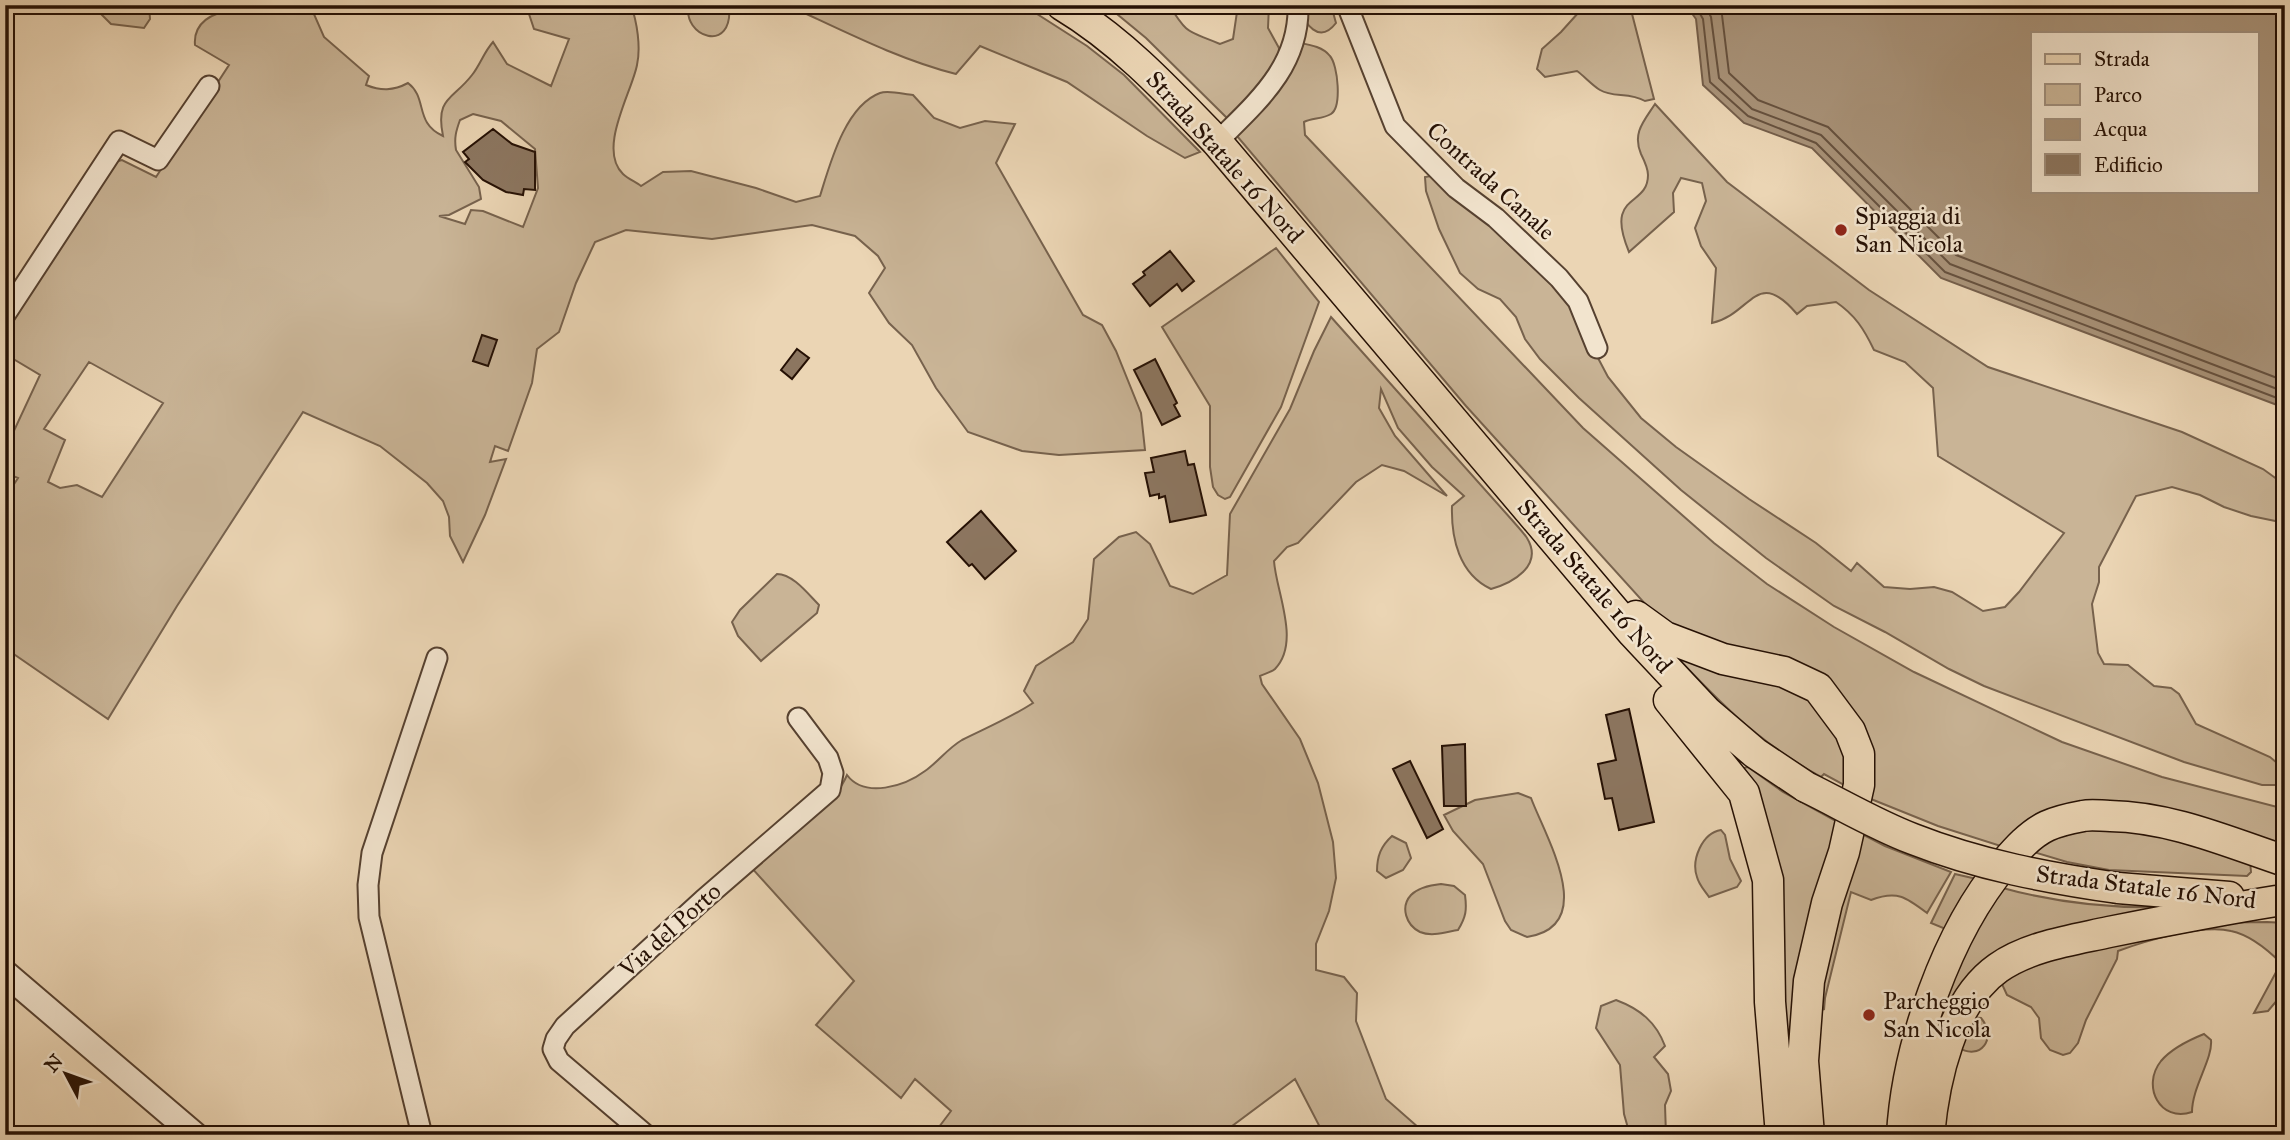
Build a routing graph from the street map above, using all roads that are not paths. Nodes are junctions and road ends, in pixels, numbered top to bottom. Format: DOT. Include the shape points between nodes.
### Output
graph roads {
  1 [pos="1062,5"];
  2 [pos="1298,5"];
  3 [pos="1347,5"];
  4 [pos="209,86"];
  5 [pos="1217,142"];
  6 [pos="5,315"];
  7 [pos="1597,348"];
  8 [pos="1539,522"];
  9 [pos="1590,582"];
  10 [pos="437,658"];
  11 [pos="798,718"];
  12 [pos="2285,861"];
  13 [pos="2280,902"];
  14 [pos="5,972"];
  15 [pos="190,1133"];
  16 [pos="422,1135"];
  17 [pos="646,1135"];
  18 [pos="1781,1135"];
  19 [pos="1810,1135"];
  20 [pos="1902,1135"];
  21 [pos="1929,1135"];
  1 -- 5 [label="main road, Strada Statale 16 Nord" via="1143,66"];
  2 -- 5 [label="street" via="1299,26 1281,73"];
  3 -- 7 [label="street, Contrada Canale" via="1395,126 1455,188 1496,218 1559,278 1578,301"];
  4 -- 6 [label="street" via="158,160 119,141"];
  5 -- 8 [label="main road, Strada Statale 16 Nord"];
  8 -- 9 [label="main road, Strada Statale 16 Nord"];
  8 -- 18 [label="main road" via="1625,651 1744,793 1768,880 1770,1002"];
  9 -- 13 [label="main road, Strada Statale 16 Nord, bridge" via="1707,712 1755,752 1806,787 1911,838 2038,876"];
  9 -- 19 [label="main road" via="1665,637 1723,659 1784,672 1818,688 1850,731 1859,754 1859,785 1809,981 1803,1061"];
  10 -- 16 [label="street" via="372,853 368,885 369,917"];
  11 -- 17 [label="street, Via del Porto" via="828,758 833,773 830,790 565,1026 556,1039 553,1049 559,1061"];
  12 -- 20 [label="main road" via="2172,823 2130,816 2086,815 2047,826 2020,844 1982,891 1954,942 1925,1019"];
  13 -- 21 [label="main road" via="2087,937 2031,951 1998,967 1959,1015 1942,1060"];
  14 -- 15 [label="street"];
}
